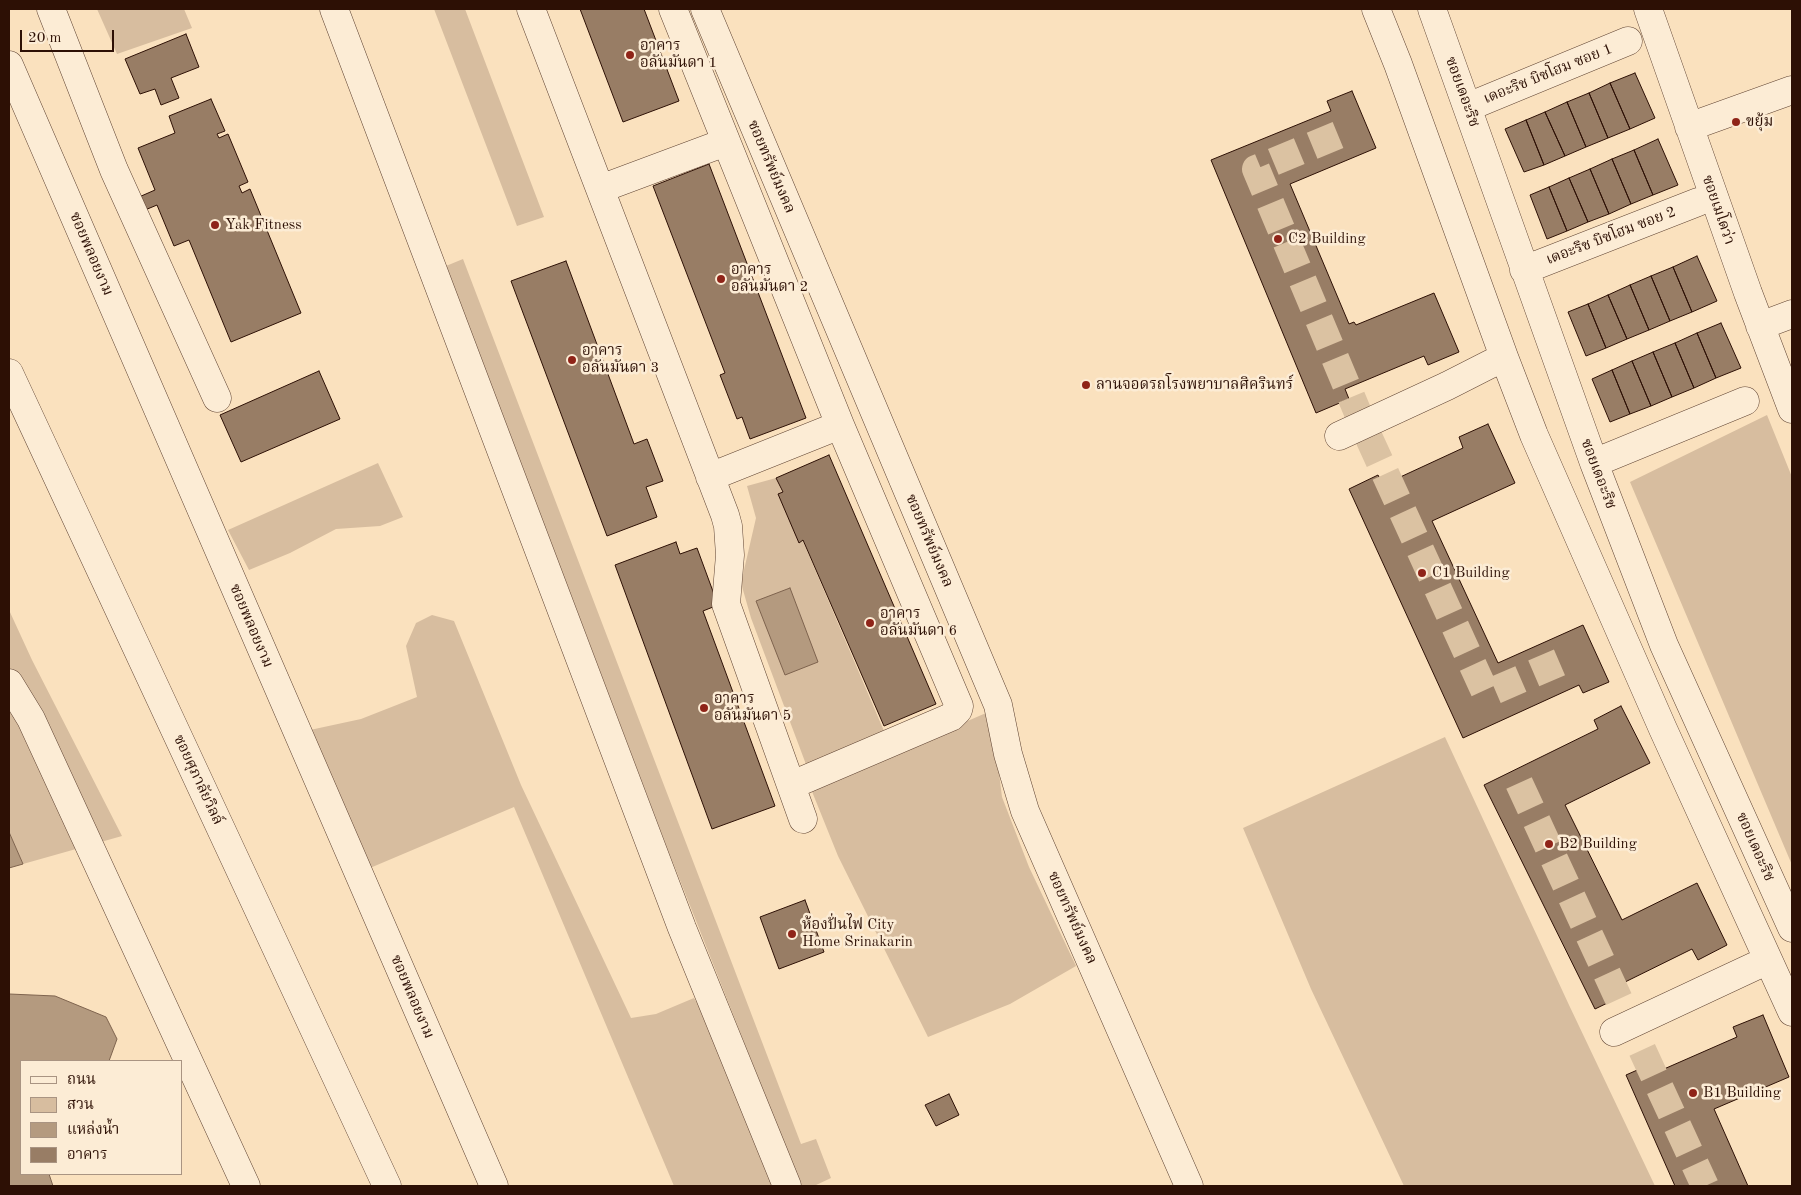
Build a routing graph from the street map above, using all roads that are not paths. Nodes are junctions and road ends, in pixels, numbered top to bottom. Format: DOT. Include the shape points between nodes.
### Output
graph roads {
  1 [pos="51,9"];
  2 [pos="334,9"];
  3 [pos="531,9"];
  4 [pos="673,9"];
  5 [pos="705,9"];
  6 [pos="1376,9"];
  7 [pos="1432,9"];
  8 [pos="1648,9"];
  9 [pos="1628,41"];
  10 [pos="9,65"];
  11 [pos="1792,90"];
  12 [pos="1468,107"];
  13 [pos="1689,127"];
  14 [pos="726,142"];
  15 [pos="600,189"];
  16 [pos="1698,202"];
  17 [pos="1524,270"];
  18 [pos="1792,314"];
  19 [pos="1760,326"];
  20 [pos="1504,358"];
  21 [pos="9,373"];
  22 [pos="217,398"];
  23 [pos="1745,401"];
  24 [pos="1792,409"];
  25 [pos="840,424"];
  26 [pos="1339,436"];
  27 [pos="1594,463"];
  28 [pos="710,477"];
  29 [pos="9,683"];
  30 [pos="792,785"];
  31 [pos="803,819"];
  32 [pos="1792,928"];
  33 [pos="1768,960"];
  34 [pos="1792,1012"];
  35 [pos="1614,1032"];
  36 [pos="246,1186"];
  37 [pos="387,1186"];
  38 [pos="494,1186"];
  39 [pos="787,1186"];
  40 [pos="1189,1186"];
  1 -- 22 [label="street" via="114,170"];
  2 -- 39 [label="street" via="682,928"];
  3 -- 15 [label="street"];
  4 -- 14 [label="street"];
  5 -- 40 [label="street, ซอยทรัพย์มงคล" via="998,704 1008,754 1025,811"];
  6 -- 20 [label="street"];
  7 -- 12 [label="street, ซอยเดอะริช"];
  8 -- 13 [label="street, ซอยเมโดว่า"];
  9 -- 12 [label="street, เดอะริช บิซโฮม ซอย 1"];
  10 -- 38 [label="street, ซอยพลอยงาม"];
  11 -- 13 [label="street"];
  12 -- 17 [label="street, ซอยเดอะริช"];
  13 -- 19 [label="street, ซอยเมโดว่า"];
  14 -- 15 [label="street"];
  14 -- 25 [label="street"];
  15 -- 28 [label="street"];
  16 -- 17 [label="street, เดอะริช บิซโฮม ซอย 2"];
  17 -- 27 [label="street, ซอยเดอะริช"];
  18 -- 19 [label="street"];
  19 -- 24 [label="street, ซอยเมโดว่า"];
  20 -- 26 [label="street"];
  20 -- 33 [label="street" via="1663,729"];
  21 -- 37 [label="street, ซอยศุภาลัยวิลล์"];
  23 -- 27 [label="street"];
  25 -- 28 [label="street"];
  25 -- 30 [label="street" via="959,706 951,717"];
  27 -- 32 [label="street, ซอยเดอะริช" via="1664,645"];
  28 -- 30 [label="street" via="728,526 730,570 726,604"];
  29 -- 36 [label="street" via="31,720"];
  30 -- 31 [label="street"];
  33 -- 34 [label="street"];
  33 -- 35 [label="street"];
}
